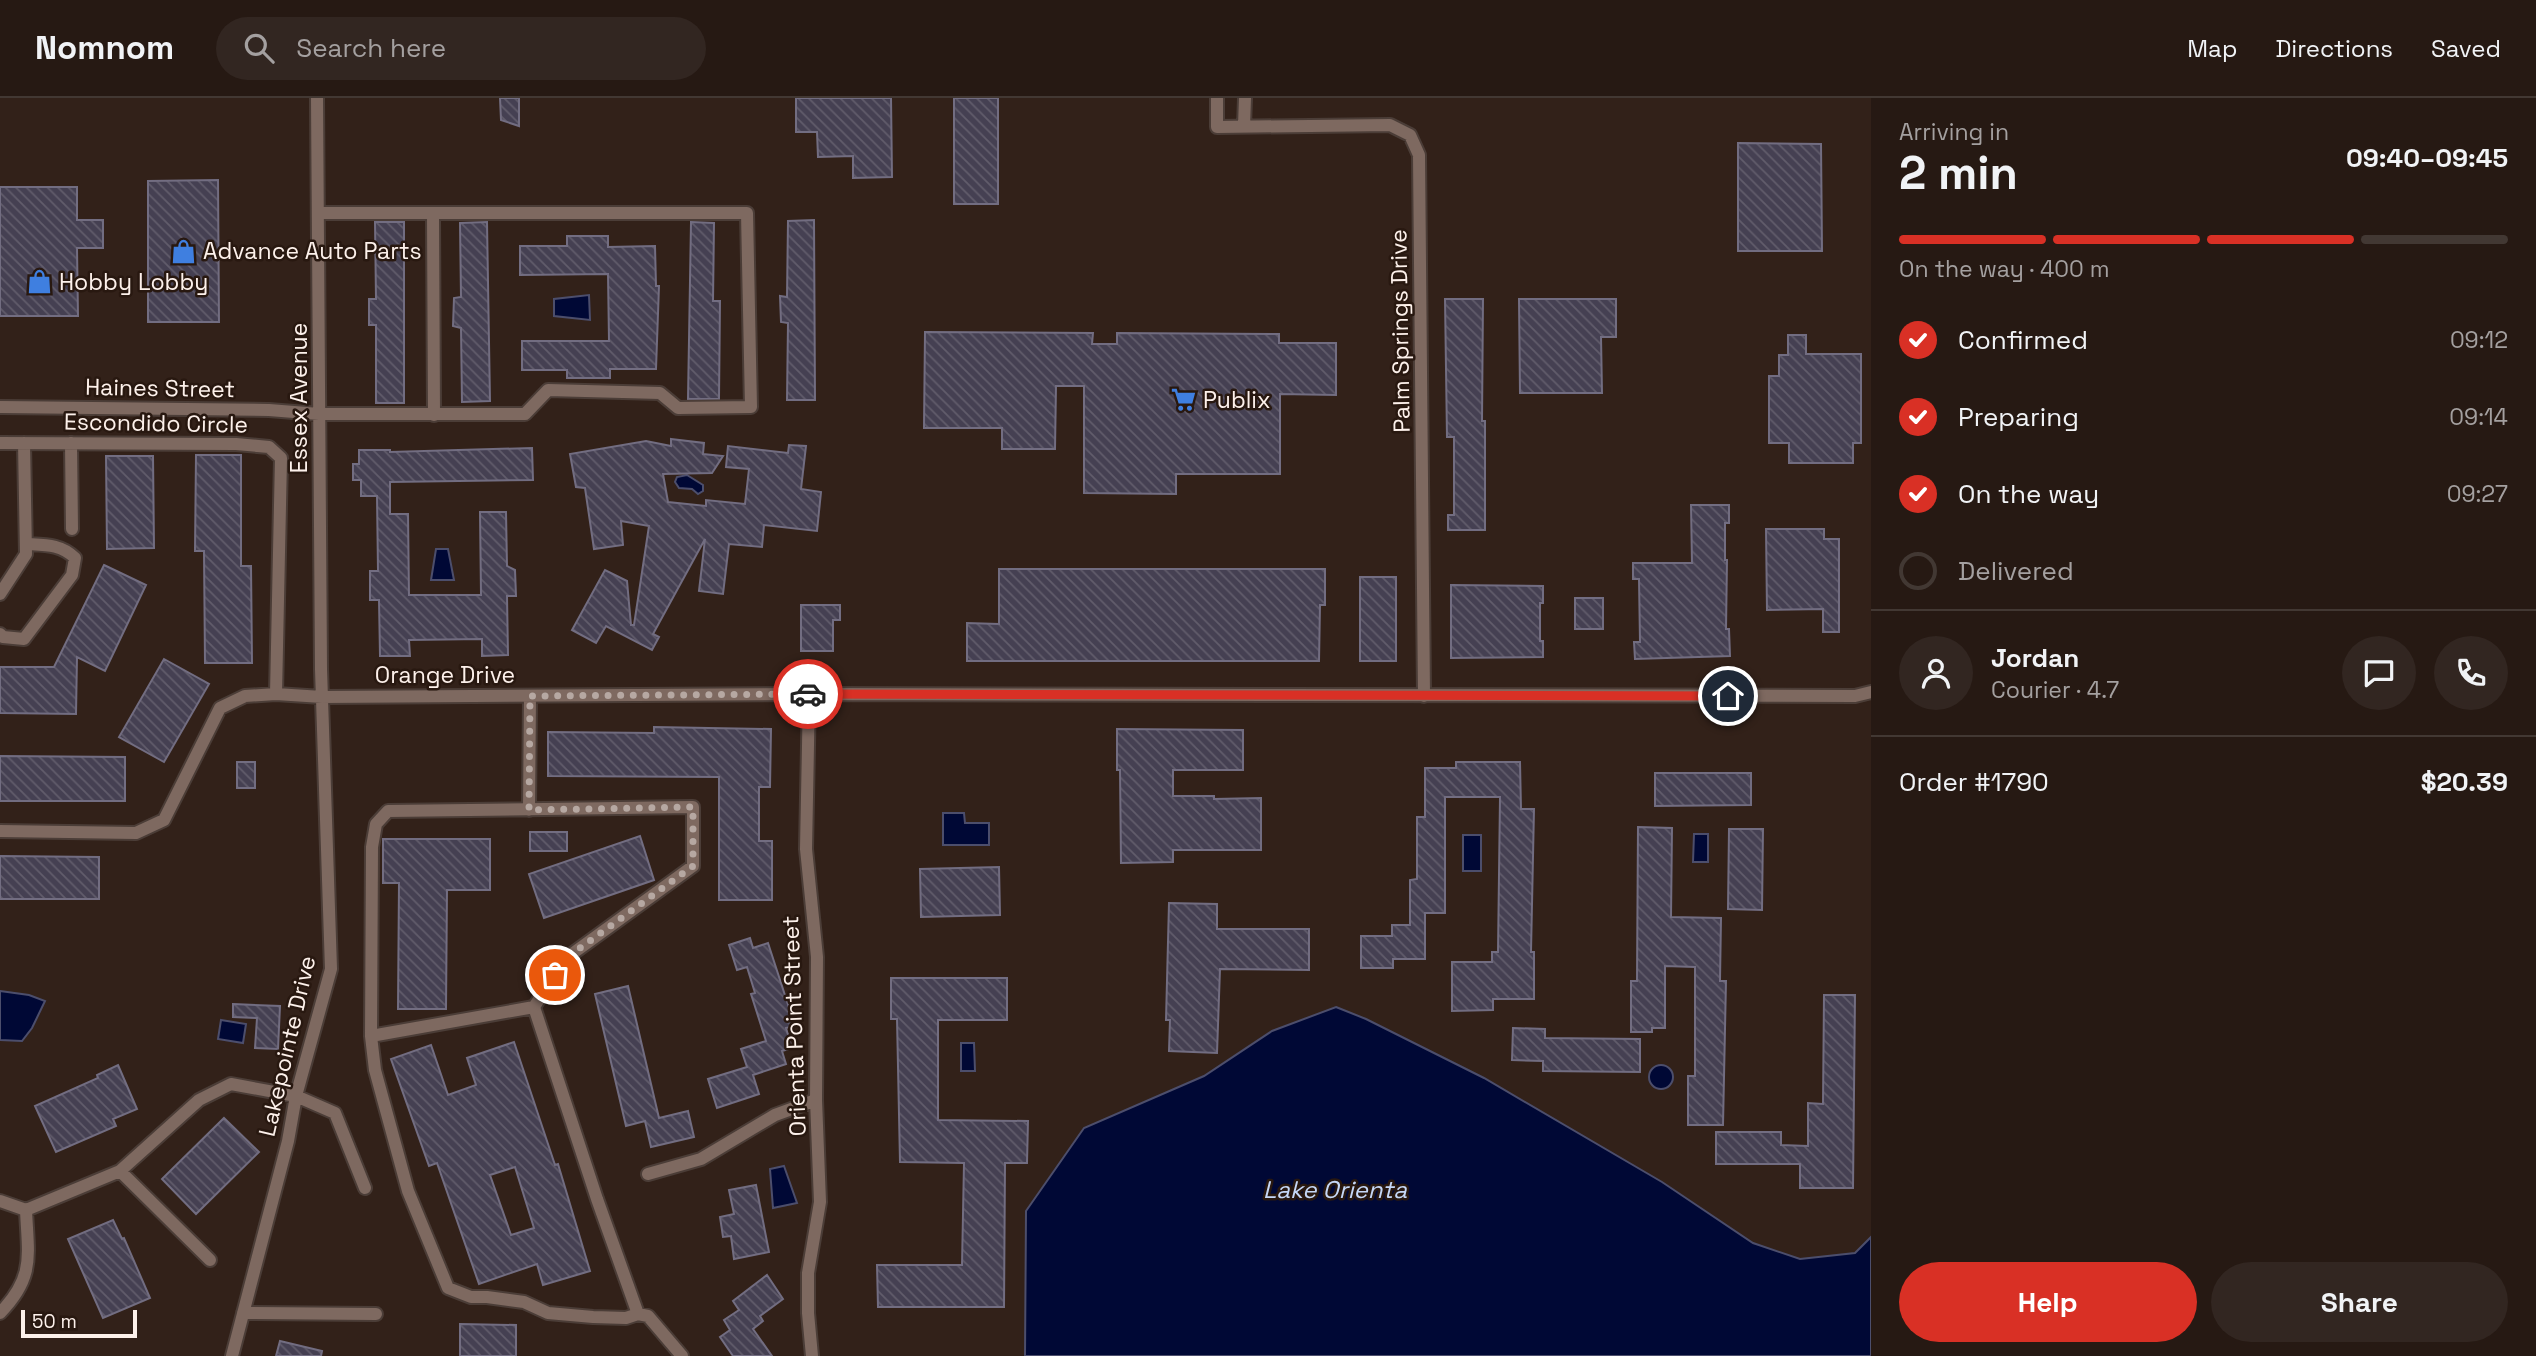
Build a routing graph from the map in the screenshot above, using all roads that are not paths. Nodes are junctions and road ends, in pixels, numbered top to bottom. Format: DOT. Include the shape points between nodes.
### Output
graph roads {
  1 [pos="317,98"];
  2 [pos="1217,98"];
  3 [pos="1245,98"];
  4 [pos="1244,126"];
  5 [pos="319,213"];
  6 [pos="433,213"];
  7 [pos="0,407"];
  8 [pos="319,414"];
  9 [pos="435,415"];
  10 [pos="0,443"];
  11 [pos="24,443"];
  12 [pos="71,443"];
  13 [pos="72,529"];
  14 [pos="26,544"];
  15 [pos="0,594"];
  16 [pos="0,634"];
  17 [pos="1871,692"];
  18 [pos="276,694"];
  19 [pos="809,694"];
  20 [pos="530,696"];
  21 [pos="1424,696"];
  22 [pos="322,698"];
  23 [pos="529,810"];
  24 [pos="0,831"];
  25 [pos="534,1007"];
  26 [pos="371,1036"];
  27 [pos="296,1096"];
  28 [pos="816,1100"];
  29 [pos="120,1171"];
  30 [pos="648,1174"];
  31 [pos="365,1188"];
  32 [pos="0,1201"];
  33 [pos="26,1210"];
  34 [pos="210,1260"];
  35 [pos="0,1312"];
  36 [pos="243,1312"];
  37 [pos="376,1314"];
  38 [pos="638,1314"];
  39 [pos="232,1356"];
  40 [pos="682,1356"];
  41 [pos="812,1356"];
  1 -- 5 [label="street, Essex Avenue"];
  2 -- 4 [label="street, Palm Springs Drive" via="1217,127"];
  3 -- 4 [label="street"];
  4 -- 21 [label="street, Palm Springs Drive" via="1390,125 1410,135 1419,155"];
  5 -- 6 [label="street"];
  5 -- 8 [label="street, Essex Avenue"];
  6 -- 9 [label="street"];
  6 -- 9 [label="street, Haines Street" via="747,214 751,407 678,408 660,393 548,390 525,414"];
  7 -- 8 [label="street, Haines Street"];
  8 -- 9 [label="street, Haines Street"];
  8 -- 22 [label="street, Essex Avenue"];
  10 -- 11 [label="street, Escondido Circle"];
  11 -- 12 [label="street, Escondido Circle"];
  11 -- 14 [label="street"];
  12 -- 13 [label="street"];
  12 -- 18 [label="street, Escondido Circle" via="236,444 269,447 281,458"];
  14 -- 15 [label="street" via="23,562"];
  14 -- 16 [label="street" via="66,550 75,558 72,575 24,639"];
  17 -- 21 [label="street, Orange Drive" via="1855,696"];
  18 -- 22 [label="street"];
  18 -- 24 [label="street" via="245,696 220,708 164,820 136,833"];
  19 -- 20 [label="street, Orange Drive"];
  19 -- 21 [label="street, Orange Drive"];
  19 -- 28 [label="street, Orienta Point Street" via="806,849 817,957"];
  20 -- 22 [label="street, Orange Drive"];
  20 -- 23 [label="street"];
  22 -- 27 [label="street, Lakepointe Drive" via="331,969"];
  23 -- 25 [label="street" via="693,807 693,866 565,959"];
  23 -- 26 [label="street" via="388,811 376,824"];
  25 -- 26 [label="street"];
  25 -- 38 [label="street"];
  26 -- 38 [label="street" via="375,1070 408,1191 448,1288 471,1297 524,1302 548,1313 626,1318"];
  27 -- 29 [label="street" via="231,1084 200,1100"];
  27 -- 31 [label="street" via="335,1114"];
  27 -- 36 [label="street, Lakepointe Drive"];
  28 -- 30 [label="street" via="775,1115 701,1159"];
  28 -- 41 [label="street, Orienta Point Street" via="820,1202 808,1273"];
  29 -- 33 [label="street"];
  29 -- 34 [label="street"];
  32 -- 33 [label="street"];
  33 -- 35 [label="street" via="28,1267 15,1297"];
  36 -- 37 [label="street"];
  36 -- 39 [label="street, Lakepointe Drive"];
  38 -- 40 [label="street" via="648,1316"];
}
